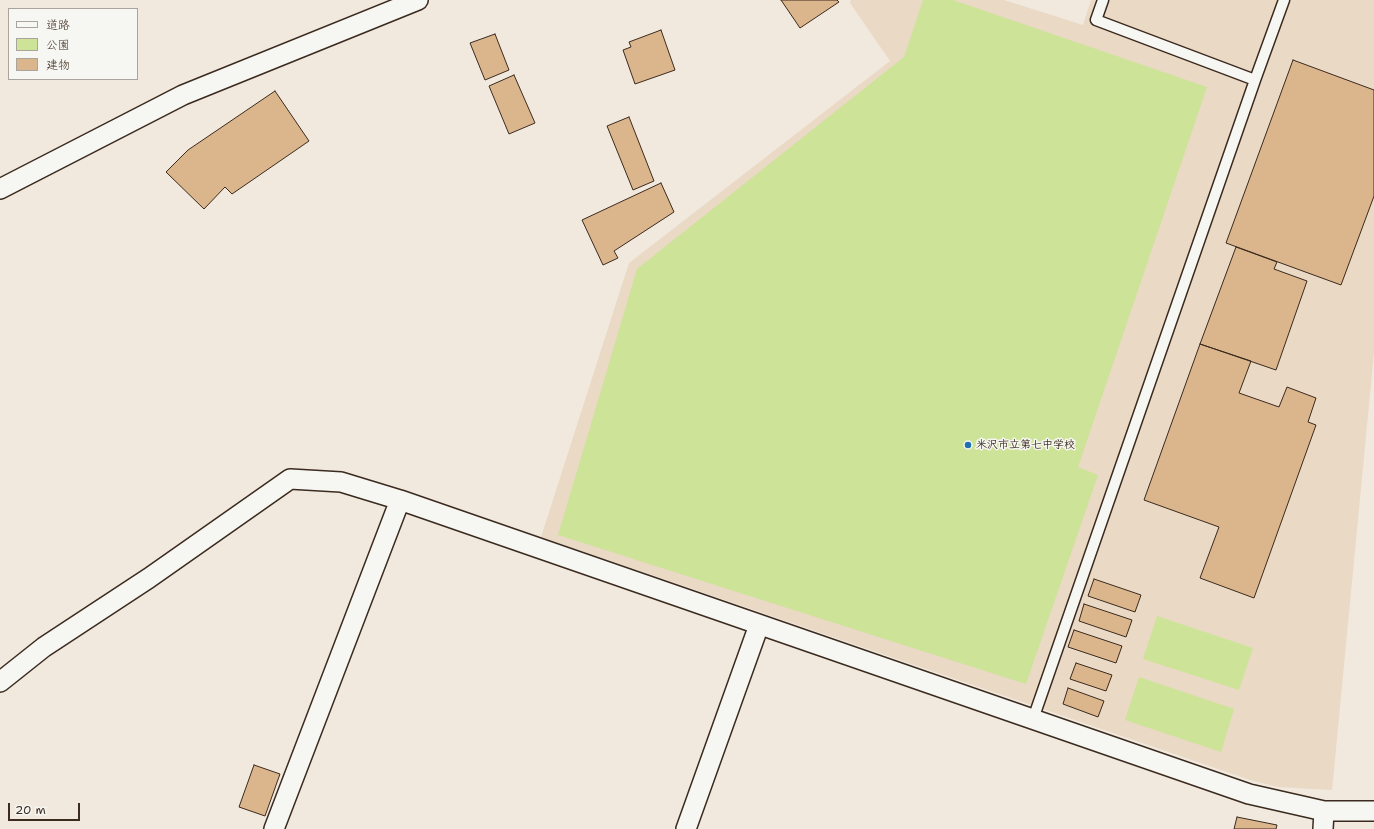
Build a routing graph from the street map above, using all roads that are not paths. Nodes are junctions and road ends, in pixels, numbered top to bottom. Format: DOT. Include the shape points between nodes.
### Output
graph roads {
  1 [pos="418,0"];
  2 [pos="1103,0"];
  3 [pos="1284,0"];
  4 [pos="1255,80"];
  5 [pos="0,189"];
  6 [pos="400,500"];
  7 [pos="759,625"];
  8 [pos="0,682"];
  9 [pos="1033,719"];
  10 [pos="1374,811"];
  11 [pos="1323,820"];
  12 [pos="274,829"];
  13 [pos="686,829"];
  1 -- 5 [label="street" via="183,95"];
  2 -- 4 [label="lane" via="1096,20"];
  3 -- 4 [label="lane"];
  4 -- 9 [label="lane"];
  6 -- 7 [label="street"];
  6 -- 8 [label="street" via="341,482 290,479 149,578 44,647"];
  6 -- 12 [label="street"];
  7 -- 9 [label="street"];
  7 -- 13 [label="street"];
  9 -- 11 [label="street"];
  10 -- 11 [label="street"];
}
